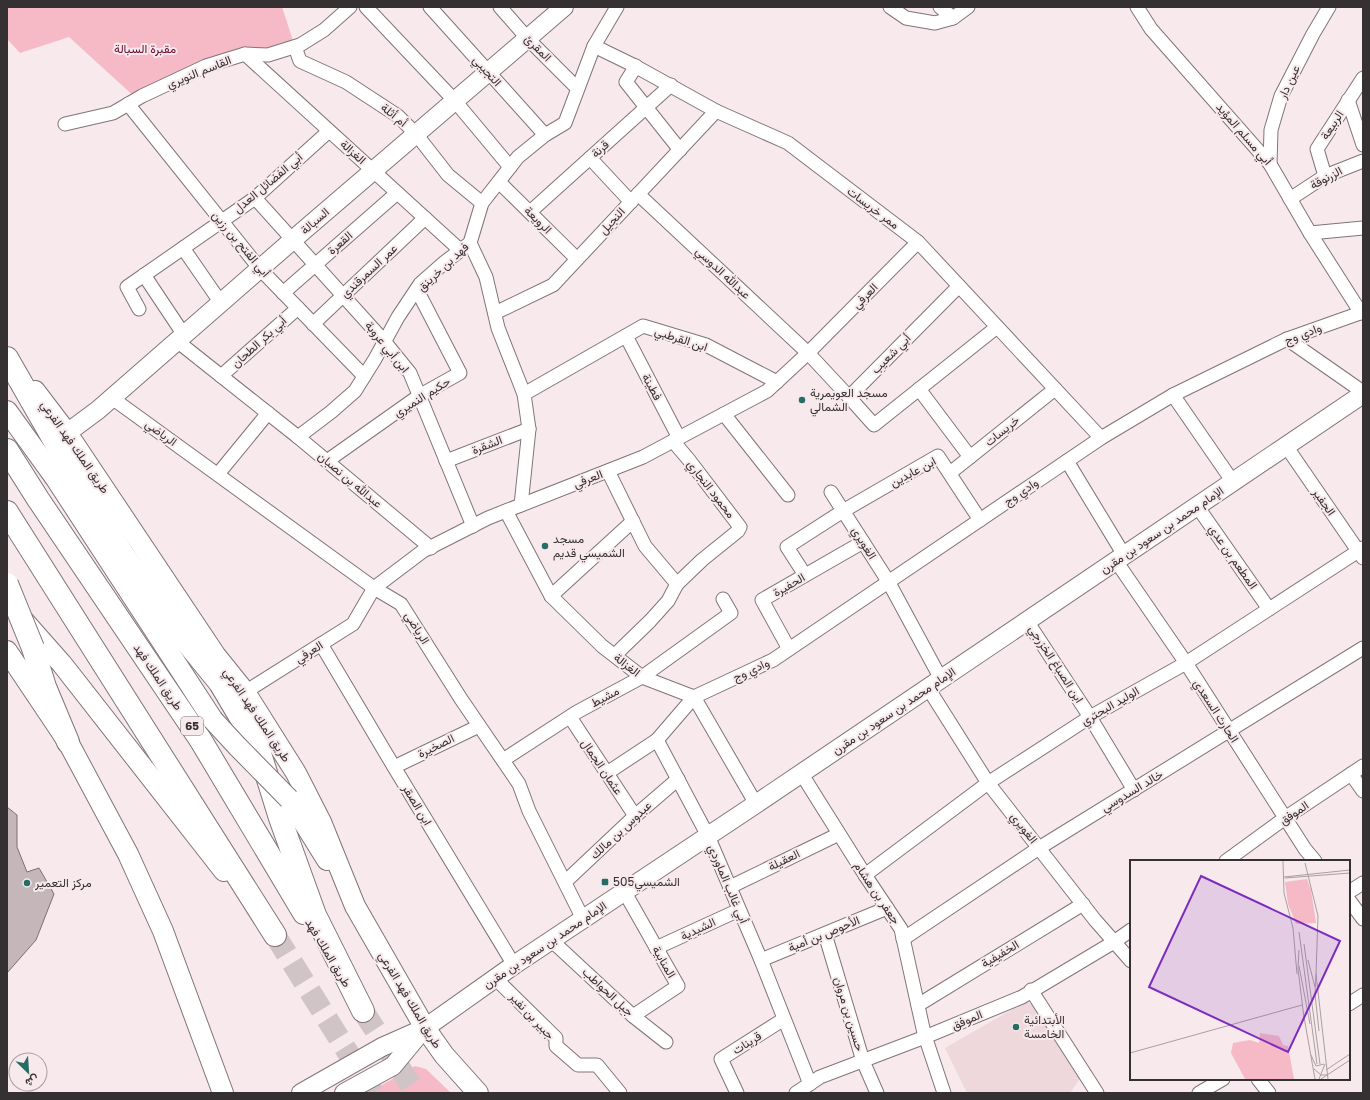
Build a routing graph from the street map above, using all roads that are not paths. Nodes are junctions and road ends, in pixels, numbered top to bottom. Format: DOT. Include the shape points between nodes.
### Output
graph roads {
  1 [pos="350,7"];
  2 [pos="366,7"];
  3 [pos="430,7"];
  4 [pos="500,7"];
  5 [pos="564,7"];
  6 [pos="617,7"];
  7 [pos="890,7"];
  8 [pos="940,7"];
  9 [pos="968,7"];
  10 [pos="1137,7"];
  11 [pos="1329,7"];
  12 [pos="953,18"];
  13 [pos="528,39"];
  14 [pos="295,46"];
  15 [pos="594,46"];
  16 [pos="245,54"];
  17 [pos="636,66"];
  18 [pos="488,73"];
  19 [pos="1363,78"];
  20 [pos="671,86"];
  21 [pos="577,88"];
  22 [pos="1348,100"];
  23 [pos="455,101"];
  24 [pos="128,104"];
  25 [pos="646,107"];
  26 [pos="716,111"];
  27 [pos="65,124"];
  28 [pos="329,130"];
  29 [pos="416,134"];
  30 [pos="545,135"];
  31 [pos="1363,145"];
  32 [pos="680,150"];
  33 [pos="590,158"];
  34 [pos="1363,161"];
  35 [pos="1270,164"];
  36 [pos="510,167"];
  37 [pos="373,171"];
  38 [pos="1325,176"];
  39 [pos="499,182"];
  40 [pos="397,193"];
  41 [pos="255,198"];
  42 [pos="634,198"];
  43 [pos="1290,199"];
  44 [pos="482,203"];
  45 [pos="530,212"];
  46 [pos="425,218"];
  47 [pos="221,221"];
  48 [pos="1363,228"];
  49 [pos="1310,233"];
  50 [pos="292,240"];
  51 [pos="918,242"];
  52 [pos="465,246"];
  53 [pos="183,248"];
  54 [pos="577,259"];
  55 [pos="315,265"];
  56 [pos="260,269"];
  57 [pos="144,275"];
  58 [pos="959,286"];
  59 [pos="417,290"];
  60 [pos="283,293"];
  61 [pos="343,295"];
  62 [pos="221,302"];
  63 [pos="298,308"];
  64 [pos="139,309"];
  65 [pos="495,313"];
  66 [pos="1362,313"];
  67 [pos="313,324"];
  68 [pos="997,327"];
  69 [pos="626,336"];
  70 [pos="181,338"];
  71 [pos="1287,339"];
  72 [pos="384,341"];
  73 [pos="7,353"];
  74 [pos="808,353"];
  75 [pos="7,358"];
  76 [pos="221,376"];
  77 [pos="364,376"];
  78 [pos="777,382"];
  79 [pos="919,389"];
  80 [pos="1055,389"];
  81 [pos="1363,393"];
  82 [pos="524,394"];
  83 [pos="1173,394"];
  84 [pos="419,396"];
  85 [pos="849,397"];
  86 [pos="112,398"];
  87 [pos="7,411"];
  88 [pos="268,413"];
  89 [pos="724,414"];
  90 [pos="528,429"];
  91 [pos="67,434"];
  92 [pos="298,437"];
  93 [pos="1101,438"];
  94 [pos="676,440"];
  95 [pos="1286,446"];
  96 [pos="7,450"];
  97 [pos="970,457"];
  98 [pos="327,461"];
  99 [pos="446,461"];
  100 [pos="1067,461"];
  101 [pos="608,471"];
  102 [pos="950,473"];
  103 [pos="218,474"];
  104 [pos="1233,482"];
  105 [pos="831,492"];
  106 [pos="788,495"];
  107 [pos="521,505"];
  108 [pos="1198,506"];
  109 [pos="506,511"];
  110 [pos="843,511"];
  111 [pos="7,512"];
  112 [pos="980,520"];
  113 [pos="633,521"];
  114 [pos="473,526"];
  115 [pos="863,542"];
  116 [pos="431,548"];
  117 [pos="1361,552"];
  118 [pos="1120,558"];
  119 [pos="805,576"];
  120 [pos="888,582"];
  121 [pos="7,584"];
  122 [pos="677,584"];
  123 [pos="374,588"];
  124 [pos="551,596"];
  125 [pos="723,599"];
  126 [pos="7,602"];
  127 [pos="1269,609"];
  128 [pos="1027,621"];
  129 [pos="321,644"];
  130 [pos="1363,648"];
  131 [pos="789,649"];
  132 [pos="7,651"];
  133 [pos="615,655"];
  134 [pos="1186,664"];
  135 [pos="642,677"];
  136 [pos="934,683"];
  137 [pos="245,692"];
  138 [pos="694,697"];
  139 [pos="570,717"];
  140 [pos="1090,717"];
  141 [pos="479,726"];
  142 [pos="1229,732"];
  143 [pos="657,740"];
  144 [pos="68,742"];
  145 [pos="503,760"];
  146 [pos="1363,766"];
  147 [pos="394,767"];
  148 [pos="607,773"];
  149 [pos="801,773"];
  150 [pos="1352,774"];
  151 [pos="678,779"];
  152 [pos="988,783"];
  153 [pos="1134,790"];
  154 [pos="1363,790"];
  155 [pos="756,804"];
  156 [pos="635,816"];
  157 [pos="1285,818"];
  158 [pos="839,834"];
  159 [pos="708,836"];
  160 [pos="1039,848"];
  161 [pos="1227,860"];
  162 [pos="1314,860"];
  163 [pos="864,875"];
  164 [pos="566,882"];
  165 [pos="1363,882"];
  166 [pos="730,887"];
  167 [pos="624,891"];
  168 [pos="1350,891"];
  169 [pos="1350,901"];
  170 [pos="1083,904"];
  171 [pos="355,906"];
  172 [pos="887,908"];
  173 [pos="739,910"];
  174 [pos="583,919"];
  175 [pos="1363,920"];
  176 [pos="1130,931"];
  177 [pos="825,934"];
  178 [pos="275,935"];
  179 [pos="903,939"];
  180 [pos="551,940"];
  181 [pos="1114,942"];
  182 [pos="656,948"];
  183 [pos="1130,959"];
  184 [pos="762,960"];
  185 [pos="514,965"];
  186 [pos="496,979"];
  187 [pos="1031,990"];
  188 [pos="1363,995"];
  189 [pos="1350,1003"];
  190 [pos="918,1005"];
  191 [pos="633,1016"];
  192 [pos="784,1019"];
  193 [pos="425,1028"];
  194 [pos="925,1037"];
  195 [pos="666,1042"];
  196 [pos="863,1061"];
  197 [pos="1221,1080"];
  198 [pos="1259,1080"];
  199 [pos="810,1084"];
  200 [pos="224,1093"];
  201 [pos="301,1093"];
  202 [pos="344,1093"];
  203 [pos="478,1093"];
  204 [pos="620,1093"];
  205 [pos="737,1093"];
  206 [pos="796,1093"];
  207 [pos="877,1093"];
  208 [pos="944,1093"];
  209 [pos="1097,1093"];
  210 [pos="1199,1093"];
  211 [pos="1269,1093"];
  1 -- 14 [label="street, القاسم النويري" via="324,30"];
  2 -- 23 [label="street"];
  3 -- 18 [label="street, التجيبي"];
  4 -- 13 [label="street, المقرئ"];
  5 -- 13 [label="street, السبالة"];
  6 -- 15 [label="street, فهد بن خرينق"];
  7 -- 12 [label="street" via="906,18 935,23"];
  8 -- 12 [label="street"];
  9 -- 12 [label="street"];
  10 -- 35 [label="street, أبي مسلم المؤيد" via="1151,29"];
  11 -- 35 [label="street, عين دار" via="1282,96 1271,130"];
  13 -- 18 [label="street, السبالة"];
  13 -- 21 [label="street, المقرئ"];
  14 -- 16 [label="street, القاسم النويري" via="268,55"];
  14 -- 29 [label="street, أم أثلة" via="300,61 346,82 381,104"];
  15 -- 17 [label="street, ممر خريسات"];
  15 -- 21 [label="street, فهد بن خرينق"];
  16 -- 24 [label="street, القاسم النويري" via="206,66"];
  16 -- 28 [label="street, الغزالة"];
  17 -- 20 [label="street, ممر خريسات"];
  17 -- 25 [label="street" via="626,82"];
  18 -- 23 [label="street, السبالة"];
  18 -- 30 [label="street, التجيبي"];
  19 -- 22 [label="street, الربيعة"];
  20 -- 25 [label="street, قرنة"];
  20 -- 26 [label="street, ممر خريسات"];
  21 -- 30 [label="street, فهد بن خرينق" via="565,123"];
  22 -- 31 [label="street"];
  22 -- 38 [label="street, الربيعة" via="1317,149"];
  23 -- 29 [label="street, السبالة"];
  23 -- 36 [label="street"];
  24 -- 27 [label="street, القاسم النويري" via="113,113"];
  24 -- 47 [label="street, أبي الفتح بن رزين"];
  25 -- 32 [label="street"];
  25 -- 33 [label="street, قرنة"];
  26 -- 32 [label="street, النجيل"];
  26 -- 51 [label="street, ممر خريسات" via="788,143"];
  28 -- 37 [label="street, الغزالة"];
  28 -- 41 [label="street, أبي الفضائل العدل"];
  29 -- 37 [label="street, السبالة"];
  29 -- 44 [label="street, أم أثلة" via="448,175"];
  30 -- 36 [label="street, فهد بن خرينق"];
  32 -- 42 [label="street, النجيل"];
  33 -- 42 [label="street, عبدالله الدوسي"];
  33 -- 45 [label="street, قرنة"];
  34 -- 38 [label="street, الزرنوقة"];
  35 -- 43 [label="street, أبي مسلم المؤيد"];
  36 -- 39 [label="street, فهد بن خرينق"];
  37 -- 40 [label="street, الغزالة"];
  37 -- 50 [label="street, السبالة"];
  38 -- 43 [label="street, الزرنوقة"];
  39 -- 44 [label="street, فهد بن خرينق"];
  39 -- 45 [label="street, الرويعة"];
  40 -- 46 [label="street, الغزالة"];
  40 -- 55 [label="street, القعرة"];
  41 -- 47 [label="street, أبي الفضائل العدل"];
  41 -- 50 [label="street, ابن أبي عروبة"];
  42 -- 54 [label="street, النجيل"];
  42 -- 74 [label="street, عبدالله الدوسي"];
  43 -- 49 [label="street, أبي مسلم المؤيد"];
  44 -- 52 [label="street, فهد بن خرينق"];
  45 -- 54 [label="street, الرويعة"];
  46 -- 52 [label="street, الغزالة"];
  46 -- 61 [label="street, عمر السمرقندي"];
  47 -- 53 [label="street, أبي الفضائل العدل"];
  47 -- 56 [label="street, أبي الفتح بن رزين"];
  48 -- 49 [label="street"];
  49 -- 66 [label="street, أبي مسلم المؤيد"];
  50 -- 55 [label="street, ابن أبي عروبة"];
  50 -- 56 [label="street, السبالة"];
  51 -- 58 [label="street, ممر خريسات"];
  51 -- 74 [label="street, العرفي"];
  52 -- 59 [label="street, فهد بن خرينق" via="420,284"];
  52 -- 65 [label="street, الغزالة" via="486,277"];
  53 -- 57 [label="street, أبي الفضائل العدل"];
  53 -- 62 [label="street"];
  54 -- 65 [label="street, النجيل" via="553,285"];
  55 -- 60 [label="street, القعرة"];
  55 -- 61 [label="street, ابن أبي عروبة"];
  56 -- 60 [label="street, أبي الفتح بن رزين"];
  56 -- 62 [label="street, السبالة"];
  57 -- 64 [label="street, أبي الفضائل العدل" via="127,287"];
  57 -- 70 [label="street, عبدالله بن نصبان"];
  58 -- 68 [label="street, ممر خريسات"];
  58 -- 85 [label="street, أبي شعيب"];
  59 -- 72 [label="street, فهد بن خرينق"];
  59 -- 84 [label="street, حكيم النميري" via="460,373"];
  60 -- 63 [label="street, أبي الفتح بن رزين"];
  61 -- 67 [label="street, عمر السمرقندي"];
  61 -- 72 [label="street, ابن أبي عروبة"];
  62 -- 70 [label="street, السبالة"];
  63 -- 67 [label="street, أبي الفتح بن رزين"];
  63 -- 76 [label="street, أبي بكر الطحان"];
  65 -- 82 [label="street, الغزالة" via="498,328"];
  66 -- 71 [label="street, وادي وج"];
  67 -- 77 [label="street, أبي الفتح بن رزين"];
  68 -- 79 [label="street"];
  68 -- 80 [label="street, ممر خريسات"];
  69 -- 78 [label="street, ابن القرطبي" via="643,326 650,328 706,346"];
  69 -- 82 [label="street, ابن القرطبي"];
  69 -- 94 [label="street, فطينة"];
  70 -- 76 [label="street, عبدالله بن نصبان"];
  70 -- 86 [label="street, السبالة"];
  71 -- 81 [label="street"];
  71 -- 83 [label="street, وادي وج"];
  72 -- 77 [label="street, فهد بن خرينق"];
  72 -- 84 [label="street, ابن أبي عروبة" via="410,373"];
  73 -- 91 [label="main road, طريق الملك فهد الفرعي"];
  74 -- 78 [label="street, العرفي"];
  74 -- 85 [label="street"];
  75 -- 96 [label="highway, طريق الملك فهد / 65" via="122,553 176,629 220,683 258,747 315,915 363,1012 200,738"];
  76 -- 88 [label="street, عبدالله بن نصبان"];
  77 -- 92 [label="street, فهد بن خرينق" via="355,391"];
  78 -- 89 [label="street, العرفي" via="767,391"];
  79 -- 85 [label="street" via="874,425"];
  79 -- 97 [label="street"];
  80 -- 93 [label="street, ممر خريسات"];
  80 -- 97 [label="street, خريسات"];
  81 -- 95 [label="street, الإمام محمد بن سعود بن مقرن"];
  82 -- 90 [label="street, الغزالة"];
  83 -- 93 [label="street, وادي وج"];
  83 -- 104 [label="street"];
  84 -- 98 [label="street, حكيم النميري"];
  84 -- 99 [label="street, ابن أبي عروبة"];
  86 -- 91 [label="street, السبالة"];
  86 -- 103 [label="street, الرياضي"];
  87 -- 171 [label="main road, bridge" via="56,479 213,720 289,799"];
  88 -- 92 [label="street, عبدالله بن نصبان"];
  88 -- 103 [label="street"];
  89 -- 94 [label="street, العرفي"];
  89 -- 106 [label="street"];
  90 -- 99 [label="street, الشقرة"];
  90 -- 107 [label="street, الغزالة"];
  91 -- 137 [label="main road, طريق الملك فهد الفرعي" via="216,656"];
  92 -- 98 [label="street, عبدالله بن نصبان"];
  93 -- 100 [label="street, وادي وج"];
  94 -- 101 [label="street, العرفي"];
  94 -- 122 [label="street, محمود النجاري" via="740,527"];
  95 -- 104 [label="street, الإمام محمد بن سعود بن مقرن"];
  95 -- 117 [label="street, الجفير"];
  97 -- 102 [label="street, خريسات"];
  98 -- 116 [label="street, عبدالله بن نصبان"];
  99 -- 114 [label="street, ابن أبي عروبة"];
  100 -- 112 [label="street, وادي وج"];
  100 -- 118 [label="street, الحارث السعدي"];
  101 -- 107 [label="street, العرفي"];
  101 -- 113 [label="street"];
  102 -- 110 [label="street, ابن عابدين" via="938,456"];
  102 -- 112 [label="street, ابن عابدين"];
  103 -- 123 [label="street, الرياضي"];
  104 -- 108 [label="street, الإمام محمد بن سعود بن مقرن"];
  105 -- 110 [label="street, الغويري"];
  107 -- 109 [label="street, العرفي"];
  108 -- 118 [label="street, الإمام محمد بن سعود بن مقرن"];
  108 -- 127 [label="street, المطعم بن عدي"];
  109 -- 114 [label="street, العرفي"];
  109 -- 124 [label="street, الغزالة"];
  110 -- 115 [label="street, الغويري"];
  110 -- 119 [label="street" via="787,547"];
  111 -- 178 [label="highway"];
  112 -- 120 [label="street, وادي وج"];
  113 -- 122 [label="street" via="645,546"];
  113 -- 124 [label="street"];
  114 -- 116 [label="street, العرفي"];
  115 -- 119 [label="street, الحفيرة"];
  115 -- 120 [label="street, الغويري"];
  116 -- 123 [label="street, العرفي" via="423,551"];
  117 -- 127 [label="street, الوليد البحتري"];
  118 -- 128 [label="street, الإمام محمد بن سعود بن مقرن"];
  118 -- 134 [label="street, الحارث السعدي"];
  119 -- 131 [label="street, الحفيرة" via="762,600"];
  120 -- 131 [label="street, وادي وج"];
  120 -- 136 [label="street, الغويري"];
  121 -- 144 [label="highway, bridge"];
  122 -- 133 [label="street, محمود النجاري" via="668,601"];
  123 -- 129 [label="street, العرفي" via="353,624"];
  123 -- 141 [label="street, الرياضي" via="401,604"];
  124 -- 133 [label="street, الغزالة" via="602,646"];
  125 -- 135 [label="street, مشيط" via="731,613"];
  126 -- 178 [label="main road" via="62,664"];
  127 -- 134 [label="street, الوليد البحتري"];
  128 -- 136 [label="street, الإمام محمد بن سعود بن مقرن"];
  128 -- 140 [label="street, ابن الصباغ الخزرجي"];
  129 -- 137 [label="street, العرفي"];
  129 -- 147 [label="street, ابن الصقر"];
  130 -- 142 [label="street, خالد السدوسي"];
  131 -- 138 [label="street, وادي وج" via="773,660"];
  132 -- 144 [label="main road"];
  133 -- 135 [label="street, الغزالة"];
  134 -- 140 [label="street, الوليد البحتري"];
  134 -- 142 [label="street, الحارث السعدي"];
  135 -- 138 [label="street, الغزالة"];
  135 -- 139 [label="street, مشيط"];
  136 -- 149 [label="street, الإمام محمد بن سعود بن مقرن"];
  136 -- 152 [label="street, الغويري"];
  137 -- 171 [label="main road, طريق الملك فهد الفرعي" via="300,780 321,822"];
  138 -- 143 [label="street"];
  138 -- 155 [label="street"];
  139 -- 145 [label="street, مشيط"];
  139 -- 148 [label="street, عثمان الجمال"];
  140 -- 152 [label="street, الوليد البحتري"];
  140 -- 153 [label="street, ابن الصباغ الخزرجي"];
  141 -- 145 [label="street, الرياضي"];
  141 -- 147 [label="street, الصخيرة"];
  142 -- 153 [label="street, خالد السدوسي"];
  142 -- 157 [label="street, الحارث السعدي"];
  143 -- 148 [label="street"];
  143 -- 151 [label="street, أبي غالب الماوردي"];
  144 -- 200 [label="main road" via="128,854 164,931"];
  145 -- 164 [label="street, الرياضي" via="519,784 529,811"];
  146 -- 150 [label="street, الموفق"];
  147 -- 185 [label="street, ابن الصقر"];
  148 -- 156 [label="street, عثمان الجمال"];
  149 -- 155 [label="street, الإمام محمد بن سعود بن مقرن"];
  149 -- 158 [label="street, جعفر بن هشام"];
  150 -- 154 [label="street"];
  150 -- 157 [label="street, الموفق"];
  151 -- 156 [label="street, عبدوس بن مالك"];
  151 -- 159 [label="street, أبي غالب الماوردي"];
  152 -- 160 [label="street, الغويري"];
  152 -- 163 [label="street, الوليد البحتري"];
  153 -- 160 [label="street, خالد السدوسي"];
  155 -- 159 [label="street, الإمام محمد بن سعود بن مقرن"];
  156 -- 164 [label="street, عبدوس بن مالك"];
  157 -- 161 [label="street, الموفق"];
  157 -- 162 [label="street, الحارث السعدي"];
  158 -- 163 [label="street, جعفر بن هشام"];
  158 -- 166 [label="street, العقيلة"];
  159 -- 166 [label="street, أبي غالب الماوردي"];
  159 -- 167 [label="street, الإمام محمد بن سعود بن مقرن"];
  160 -- 170 [label="street, الغويري"];
  160 -- 179 [label="street, خالد السدوسي"];
  163 -- 172 [label="street, جعفر بن هشام"];
  164 -- 174 [label="street, الرياضي"];
  165 -- 168 [label="street"];
  166 -- 173 [label="street, أبي غالب الماوردي"];
  167 -- 174 [label="street, الإمام محمد بن سعود بن مقرن"];
  167 -- 182 [label="street, المنابية"];
  169 -- 175 [label="street"];
  170 -- 181 [label="street, الغويري"];
  170 -- 190 [label="street, الخفيفية"];
  171 -- 193 [label="main road, طريق الملك فهد الفرعي"];
  172 -- 177 [label="street, الأحوص بن أمية"];
  172 -- 179 [label="street, جعفر بن هشام" via="901,929"];
  173 -- 182 [label="street, الشيدية"];
  173 -- 184 [label="street, أبي غالب الماوردي"];
  174 -- 180 [label="street, الإمام محمد بن سعود بن مقرن"];
  176 -- 181 [label="street, الموفق"];
  177 -- 184 [label="street, الأحوص بن أمية"];
  177 -- 196 [label="street, حسين بن مروان"];
  179 -- 190 [label="street, جعفر بن هشام"];
  180 -- 185 [label="street, الإمام محمد بن سعود بن مقرن"];
  180 -- 191 [label="street, جبل الحواطب"];
  181 -- 183 [label="street, الغويري"];
  181 -- 187 [label="street, الموفق"];
  182 -- 191 [label="street, المنابية" via="678,986"];
  184 -- 192 [label="street, أبي غالب الماوردي"];
  185 -- 186 [label="street, الإمام محمد بن سعود بن مقرن"];
  186 -- 193 [label="street, الإمام محمد بن سعود بن مقرن"];
  186 -- 204 [label="street, جبير بن نفير" via="556,1038 556,1046 578,1065 598,1065"];
  187 -- 194 [label="street, الموفق"];
  187 -- 209 [label="street"];
  188 -- 189 [label="street"];
  190 -- 194 [label="street, جعفر بن هشام"];
  191 -- 195 [label="street, جبل الحواطب"];
  192 -- 199 [label="street, أبي غالب الماوردي"];
  192 -- 205 [label="street, قرينات" via="721,1059"];
  193 -- 201 [label="street, الإمام محمد بن سعود بن مقرن" via="382,1047"];
  193 -- 202 [label="street, الإمام محمد بن سعود بن مقرن" via="393,1066"];
  193 -- 203 [label="main road, طريق الملك فهد الفرعي" via="444,1055"];
  194 -- 196 [label="street, الموفق"];
  194 -- 208 [label="street, جعفر بن هشام"];
  196 -- 199 [label="street, الموفق" via="820,1077"];
  196 -- 207 [label="street, حسين بن مروان"];
  197 -- 210 [label="street"];
  198 -- 211 [label="street"];
  199 -- 206 [label="street, الموفق"];
}
